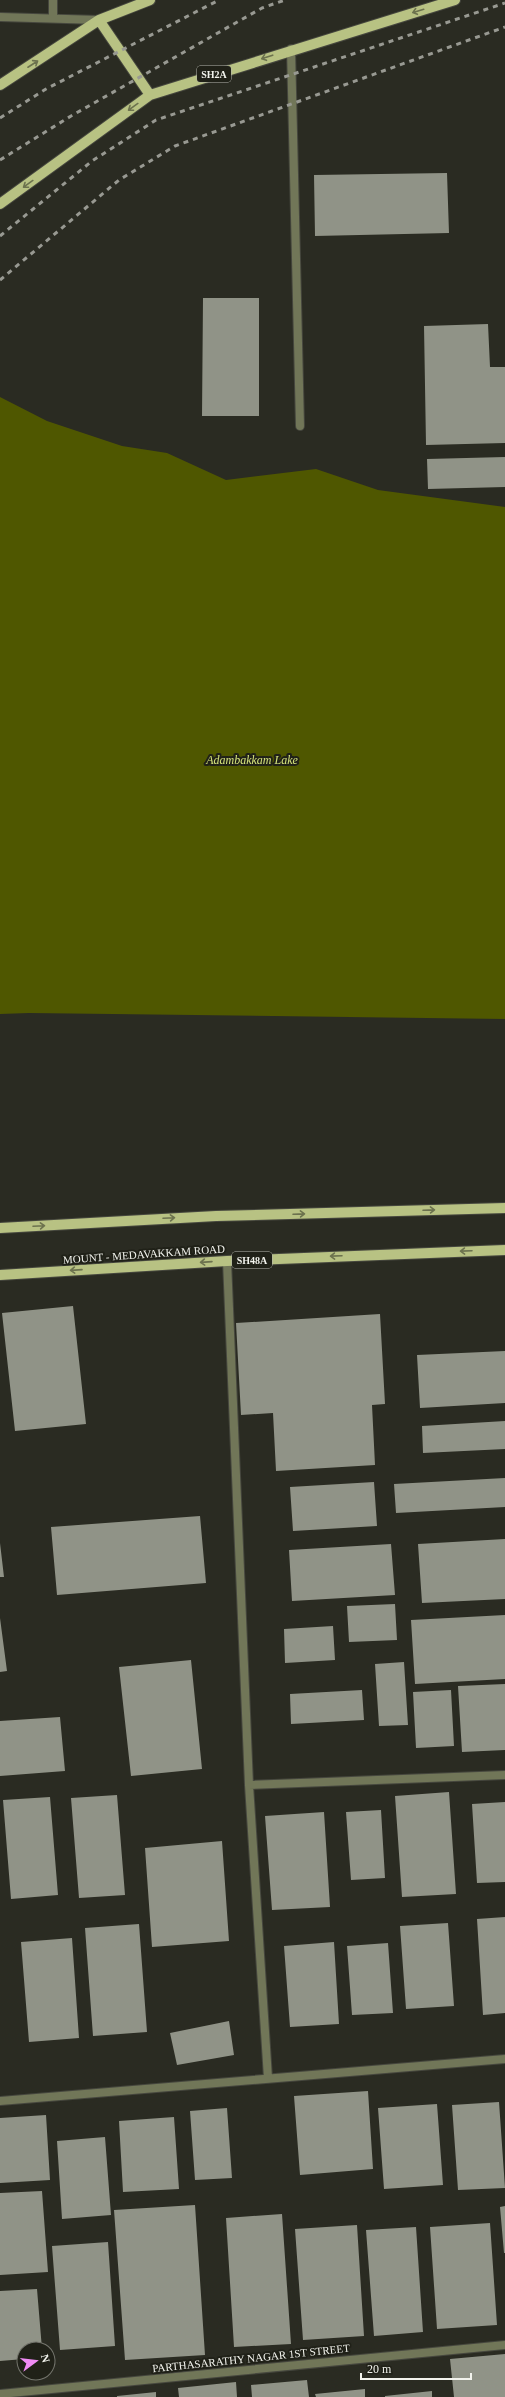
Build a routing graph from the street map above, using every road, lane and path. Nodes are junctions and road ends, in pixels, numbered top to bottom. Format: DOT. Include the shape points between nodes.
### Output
graph roads {
  1 [pos="53,0"];
  2 [pos="150,0"];
  3 [pos="456,0"];
  4 [pos="0,17"];
  5 [pos="53,18"];
  6 [pos="99,20"];
  7 [pos="291,50"];
  8 [pos="0,85"];
  9 [pos="150,95"];
  10 [pos="0,204"];
  11 [pos="300,426"];
  12 [pos="505,1208"];
  13 [pos="0,1228"];
  14 [pos="505,1250"];
  15 [pos="227,1261"];
  16 [pos="0,1275"];
  17 [pos="505,1775"];
  18 [pos="249,1785"];
  19 [pos="505,2059"];
  20 [pos="268,2078"];
  21 [pos="0,2101"];
  22 [pos="505,2345"];
  23 [pos="0,2394"];
  1 -- 5 [label="street"];
  2 -- 6 [label="main road"];
  3 -- 7 [label="main road, SH2A, one-way"];
  4 -- 5 [label="street"];
  5 -- 6 [label="street"];
  8 -- 6 [label="main road, one-way"];
  6 -- 9 [label="main road"];
  7 -- 9 [label="main road, SH2A, one-way"];
  7 -- 11 [label="street"];
  9 -- 10 [label="main road, SH2A, one-way"];
  13 -- 12 [label="main road, one-way" via="216,1216"];
  14 -- 15 [label="main road, MOUNT - MEDAVAKKAM ROAD / SH48A, one-way"];
  15 -- 16 [label="main road, MOUNT - MEDAVAKKAM ROAD / SH48A, one-way"];
  15 -- 18 [label="street"];
  17 -- 18 [label="street"];
  18 -- 20 [label="street"];
  19 -- 20 [label="street"];
  20 -- 21 [label="street"];
  22 -- 23 [label="street, PARTHASARATHY NAGAR 1ST STREET"];
}
